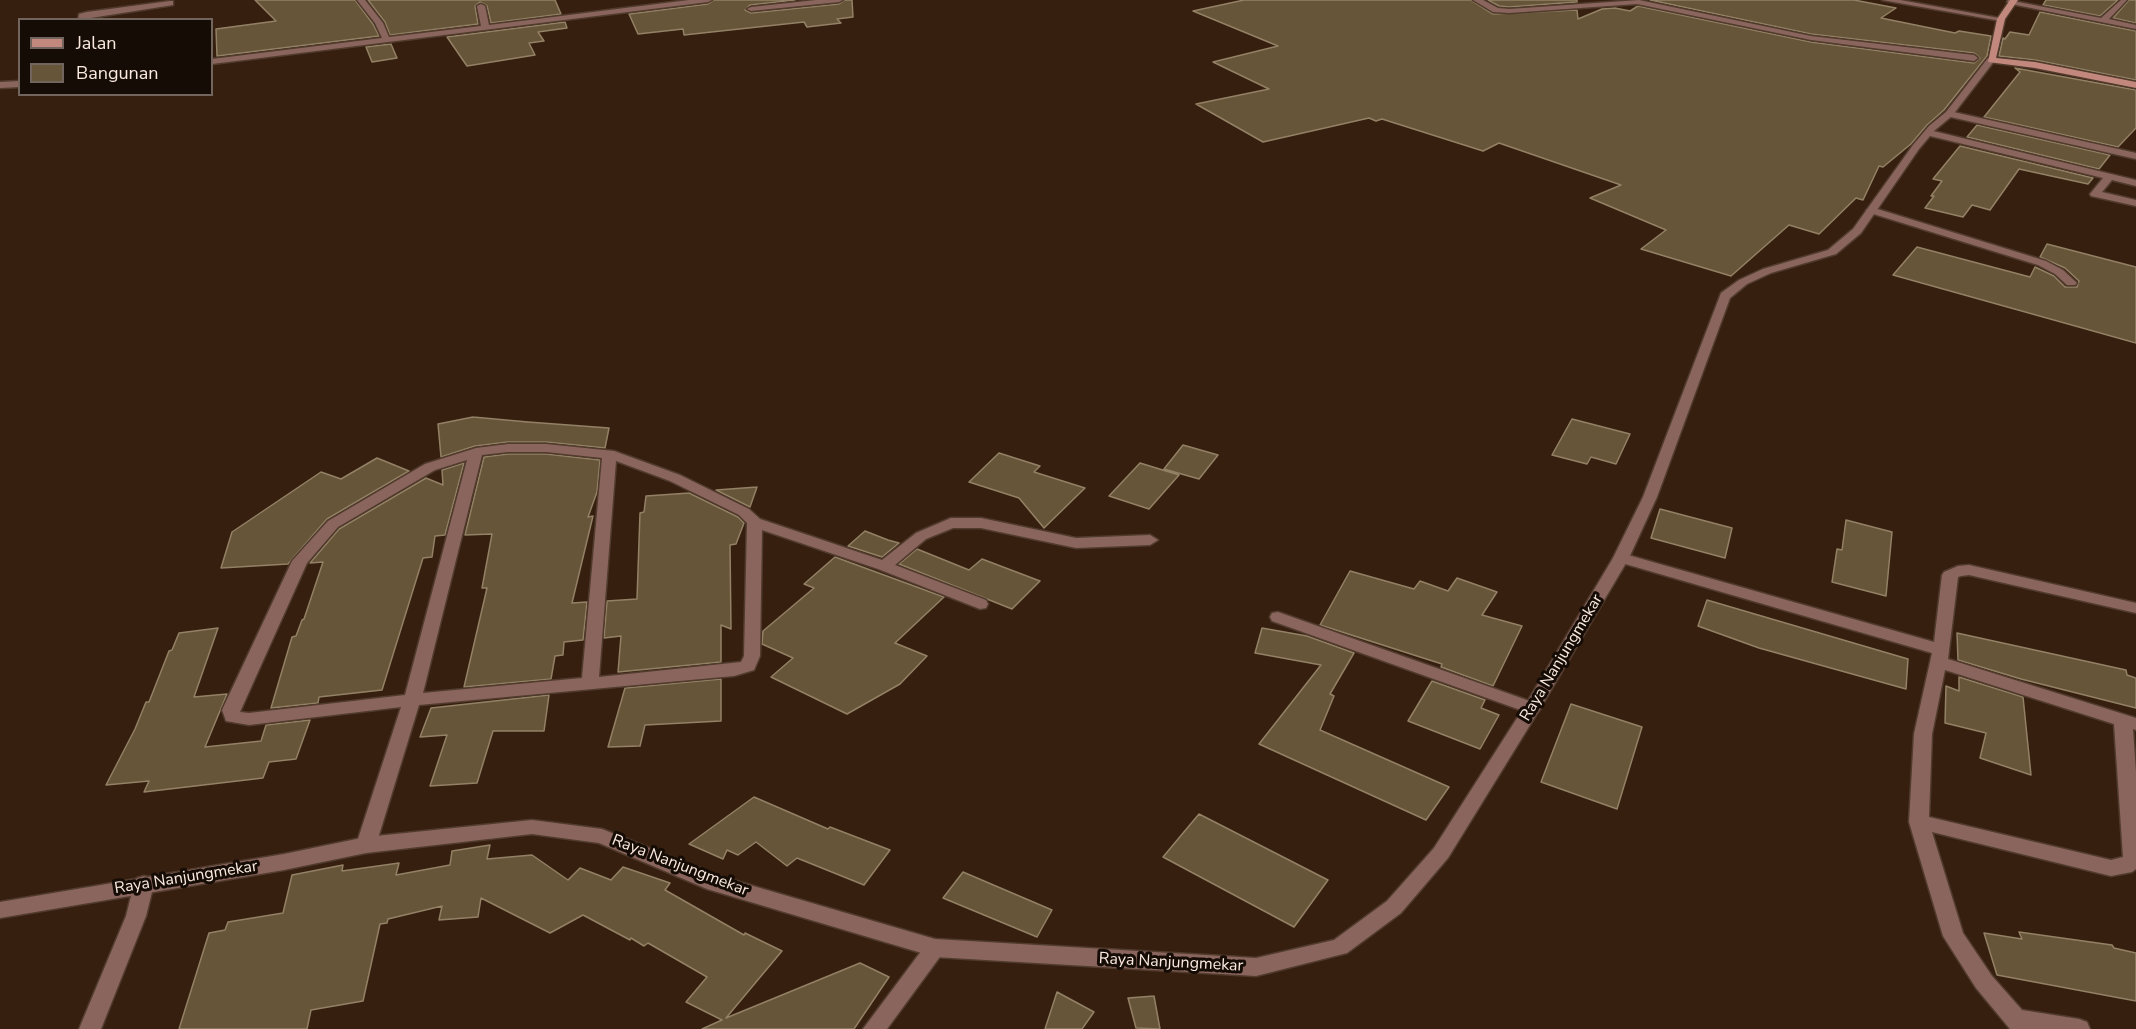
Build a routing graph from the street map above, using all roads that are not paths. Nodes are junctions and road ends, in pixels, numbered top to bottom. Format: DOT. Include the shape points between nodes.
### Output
graph roads {
  1 [pos="362,0"];
  2 [pos="708,0"];
  3 [pos="839,0"];
  4 [pos="1477,0"];
  5 [pos="1628,0"];
  6 [pos="1887,0"];
  7 [pos="2122,0"];
  8 [pos="688,1"];
  9 [pos="817,1"];
  10 [pos="2012,1"];
  11 [pos="1640,2"];
  12 [pos="170,3"];
  13 [pos="594,3"];
  14 [pos="773,3"];
  15 [pos="2136,3"];
  16 [pos="126,4"];
  17 [pos="481,6"];
  18 [pos="751,9"];
  19 [pos="602,13"];
  20 [pos="82,18"];
  21 [pos="2001,19"];
  22 [pos="2104,20"];
  23 [pos="2136,27"];
  24 [pos="486,28"];
  25 [pos="387,41"];
  26 [pos="1991,60"];
  27 [pos="213,62"];
  28 [pos="18,84"];
  29 [pos="0,85"];
  30 [pos="2136,85"];
  31 [pos="1948,114"];
  32 [pos="1929,133"];
  33 [pos="2136,156"];
  34 [pos="2109,177"];
  35 [pos="2136,183"];
  36 [pos="2136,203"];
  37 [pos="1871,210"];
  38 [pos="2071,283"];
  39 [pos="476,452"];
  40 [pos="609,454"];
  41 [pos="755,522"];
  42 [pos="1150,540"];
  43 [pos="1621,558"];
  44 [pos="884,566"];
  45 [pos="980,604"];
  46 [pos="2136,608"];
  47 [pos="1278,617"];
  48 [pos="1940,656"];
  49 [pos="590,684"];
  50 [pos="412,700"];
  51 [pos="1532,708"];
  52 [pos="2129,722"];
  53 [pos="1918,822"];
  54 [pos="366,845"];
  55 [pos="144,884"];
  56 [pos="0,910"];
  57 [pos="935,948"];
  58 [pos="2018,1023"];
  59 [pos="90,1029"];
  60 [pos="874,1029"];
  61 [pos="2079,1029"];
  1 -- 25 [label="street"];
  2 -- 8 [label="street"];
  3 -- 9 [label="street"];
  4 -- 11 [label="street" via="1496,10 1509,11"];
  5 -- 11 [label="street"];
  6 -- 21 [label="street"];
  7 -- 15 [label="street"];
  7 -- 22 [label="street"];
  8 -- 19 [label="street"];
  9 -- 14 [label="street"];
  10 -- 21 [label="main road, Raya Nanjungmekar"];
  10 -- 22 [label="street"];
  11 -- 26 [label="street" via="1800,37"];
  12 -- 16 [label="street"];
  13 -- 19 [label="street"];
  14 -- 18 [label="street"];
  16 -- 20 [label="street"];
  17 -- 24 [label="street"];
  19 -- 24 [label="street" via="506,30"];
  21 -- 26 [label="main road, Raya Nanjungmekar"];
  22 -- 23 [label="street"];
  24 -- 25 [label="street"];
  25 -- 27 [label="street"];
  26 -- 30 [label="main road"];
  26 -- 31 [label="street, Raya Nanjungmekar"];
  28 -- 29 [label="street"];
  31 -- 32 [label="street, Raya Nanjungmekar"];
  31 -- 33 [label="street"];
  32 -- 34 [label="street"];
  32 -- 37 [label="street, Raya Nanjungmekar"];
  34 -- 35 [label="street"];
  34 -- 36 [label="street" via="2094,194"];
  37 -- 38 [label="street" via="2042,263"];
  37 -- 43 [label="street, Raya Nanjungmekar" via="1857,231 1832,252 1767,271 1725,296 1650,497"];
  39 -- 40 [label="street" via="546,448"];
  39 -- 50 [label="street"];
  39 -- 50 [label="street" via="430,467 333,524 300,561 231,710 232,717 249,719"];
  40 -- 41 [label="street" via="675,478 744,512"];
  40 -- 49 [label="street"];
  41 -- 44 [label="street"];
  41 -- 49 [label="street" via="752,656 748,666"];
  42 -- 44 [label="street" via="1076,543 990,525 951,523 921,536"];
  43 -- 48 [label="street"];
  43 -- 51 [label="street, Raya Nanjungmekar"];
  44 -- 45 [label="street"];
  46 -- 48 [label="street" via="1969,570 1958,571 1950,575"];
  47 -- 51 [label="street"];
  48 -- 52 [label="street"];
  48 -- 53 [label="street" via="1923,734"];
  49 -- 50 [label="street"];
  50 -- 54 [label="street"];
  51 -- 57 [label="street, Raya Nanjungmekar" via="1441,853 1394,907 1340,946 1256,967"];
  52 -- 53 [label="street" via="2133,861 2125,866 2111,868"];
  53 -- 58 [label="street" via="1953,936"];
  54 -- 55 [label="street, Raya Nanjungmekar"];
  54 -- 57 [label="street, Raya Nanjungmekar" via="532,827 602,836 714,883"];
  55 -- 56 [label="street, Raya Nanjungmekar"];
  55 -- 59 [label="street" via="136,916"];
  57 -- 60 [label="street"];
  58 -- 61 [label="street"];
}
